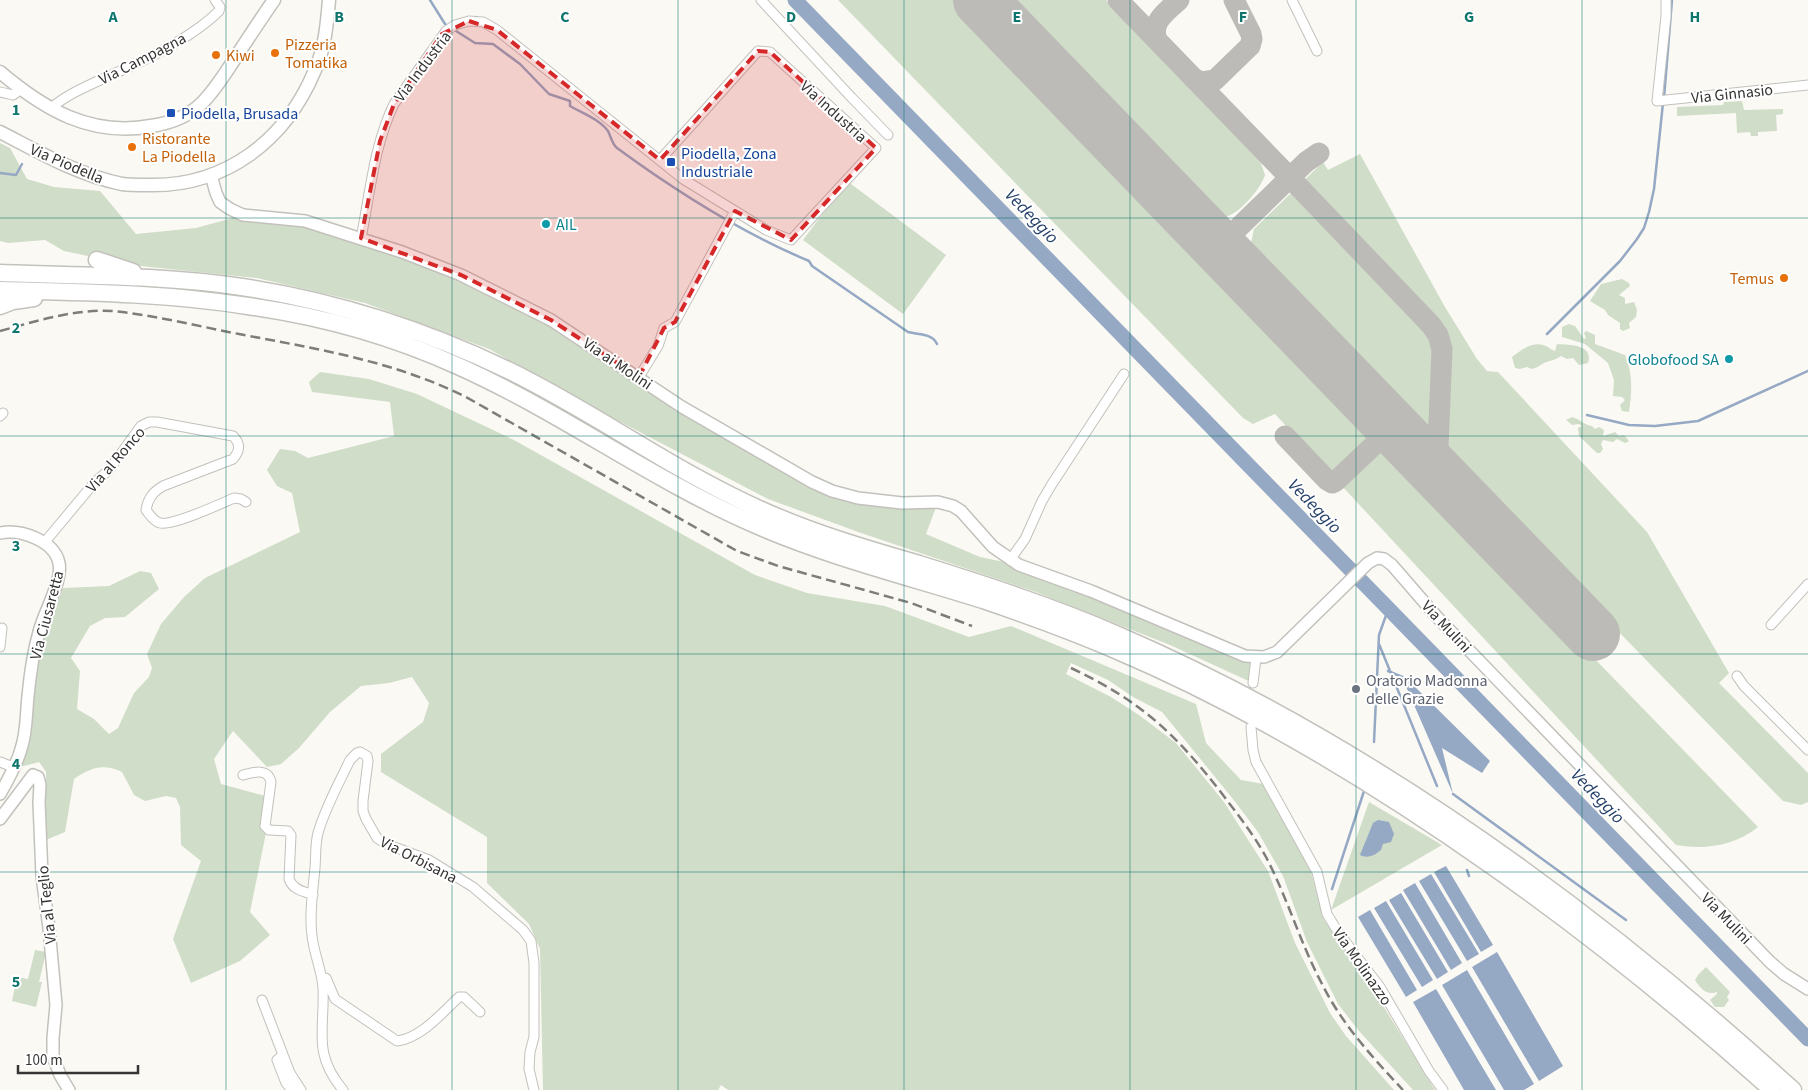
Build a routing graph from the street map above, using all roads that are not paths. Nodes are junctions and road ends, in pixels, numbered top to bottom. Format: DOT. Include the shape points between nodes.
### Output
graph roads {
  1 [pos="215,0"];
  2 [pos="274,0"];
  3 [pos="329,0"];
  4 [pos="761,0"];
  5 [pos="1292,0"];
  6 [pos="1666,0"];
  7 [pos="1317,50"];
  8 [pos="0,72"];
  9 [pos="1808,85"];
  10 [pos="21,89"];
  11 [pos="0,92"];
  12 [pos="51,108"];
  13 [pos="0,132"];
  14 [pos="888,135"];
  15 [pos="660,160"];
  16 [pos="212,175"];
  17 [pos="735,211"];
  18 [pos="361,238"];
  19 [pos="97,260"];
  20 [pos="0,273"];
  21 [pos="160,279"];
  22 [pos="0,290"];
  23 [pos="94,293"];
  24 [pos="0,306"];
  25 [pos="1124,374"];
  26 [pos="639,377"];
  27 [pos="246,502"];
  28 [pos="0,533"];
  29 [pos="44,543"];
  30 [pos="1015,562"];
  31 [pos="1808,584"];
  32 [pos="1771,625"];
  33 [pos="2,628"];
  34 [pos="0,647"];
  35 [pos="1256,658"];
  36 [pos="1737,676"];
  37 [pos="1252,683"];
  38 [pos="1251,727"];
  39 [pos="1808,750"];
  40 [pos="0,762"];
  41 [pos="14,767"];
  42 [pos="244,774"];
  43 [pos="0,794"];
  44 [pos="0,819"];
  45 [pos="313,895"];
  46 [pos="322,977"];
  47 [pos="1808,989"];
  48 [pos="262,1000"];
  49 [pos="480,1012"];
  50 [pos="283,1055"];
  51 [pos="69,1090"];
  52 [pos="292,1090"];
  53 [pos="301,1090"];
  54 [pos="342,1090"];
  55 [pos="534,1090"];
  56 [pos="1443,1090"];
  57 [pos="1772,1090"];
  58 [pos="1793,1090"];
  1 -- 12 [label="street, Via Campagna" via="219,11 191,34 68,95"];
  2 -- 12 [label="main road" via="214,90 201,104 174,121 129,130 110,129 86,124"];
  3 -- 16 [label="main road, Via Piodella" via="324,43 304,95 270,139 248,156"];
  4 -- 14 [label="street"];
  5 -- 7 [label="street"];
  6 -- 9 [label="street, Via Ginnasio" via="1657,101"];
  8 -- 10 [label="main road"];
  10 -- 11 [label="street" via="13,95"];
  10 -- 12 [label="main road"];
  13 -- 16 [label="main road, Via Piodella" via="91,176 124,184 160,185"];
  15 -- 17 [label="street, Via Industria" via="683,179"];
  15 -- 17 [label="street, Via Industria" via="758,51 770,52 876,148 791,240 766,230"];
  15 -- 18 [label="street, Via Industria" via="497,30 483,22 469,21 446,31 388,116"];
  16 -- 18 [label="street, Via ai Molini" via="220,202 243,215 305,221"];
  17 -- 26 [label="street" via="675,322 664,328 658,346"];
  18 -- 26 [label="street, Via ai Molini" via="478,283 551,320"];
  19 -- 21 [label="highway"];
  20 -- 21 [label="highway"];
  21 -- 58 [label="highway" via="242,287 321,303 409,328 515,374 686,473 767,512 832,537 991,587 1082,620 1188,667 1338,747 1466,830 1597,926 1693,1003"];
  22 -- 23 [label="highway"];
  23 -- 24 [label="highway" via="22,300"];
  23 -- 57 [label="highway" via="205,300 286,312 365,332 415,349 527,399 675,485 756,525 851,560 1030,616 1176,677 1333,761 1461,844 1615,958"];
  25 -- 30 [label="street" via="1042,501"];
  26 -- 30 [label="street, Via ai Molini" via="682,407 832,491 858,498 902,503 938,502 953,506 993,547"];
  27 -- 29 [label="street, Via al Ronco" via="234,498 172,522 160,523 152,518 146,510 148,500 156,491 233,459 240,448 233,436 149,422 141,426 109,470 94,483"];
  28 -- 29 [label="street, Via Ciusaretta" via="22,533"];
  29 -- 41 [label="street, Via Ciusaretta" via="56,554 59,575 39,631 25,734"];
  30 -- 35 [label="street"];
  31 -- 32 [label="street"];
  33 -- 34 [label="street"];
  35 -- 37 [label="street"];
  35 -- 47 [label="street, Via Mulini" via="1278,652 1368,563 1382,558 1770,962"];
  36 -- 39 [label="street"];
  38 -- 56 [label="street, Via Molinazzo" via="1256,762 1317,872 1327,914 1380,986"];
  40 -- 41 [label="street"];
  41 -- 43 [label="street, Via Ciusaretta"];
  42 -- 45 [label="street" via="265,772 270,777 265,826 269,830 288,831 291,835 291,885"];
  44 -- 51 [label="street, Via al Teglio" via="30,777 38,777 42,876 56,1005 53,1056"];
  45 -- 46 [label="street, Via Orbisana" via="312,935"];
  45 -- 55 [label="street, Via Orbisana" via="318,835 324,814 350,760 357,752 364,753 368,766 363,811 377,838 429,860 473,887 523,930 531,941 534,1037 529,1069"];
  46 -- 49 [label="street, Via Orbisana" via="326,978 335,999 397,1041 426,1027 459,997 464,997"];
  46 -- 54 [label="street, Via Orbisana" via="322,1048 327,1065"];
  48 -- 50 [label="street"];
  50 -- 52 [label="street" via="277,1060"];
  50 -- 53 [label="street"];
}
